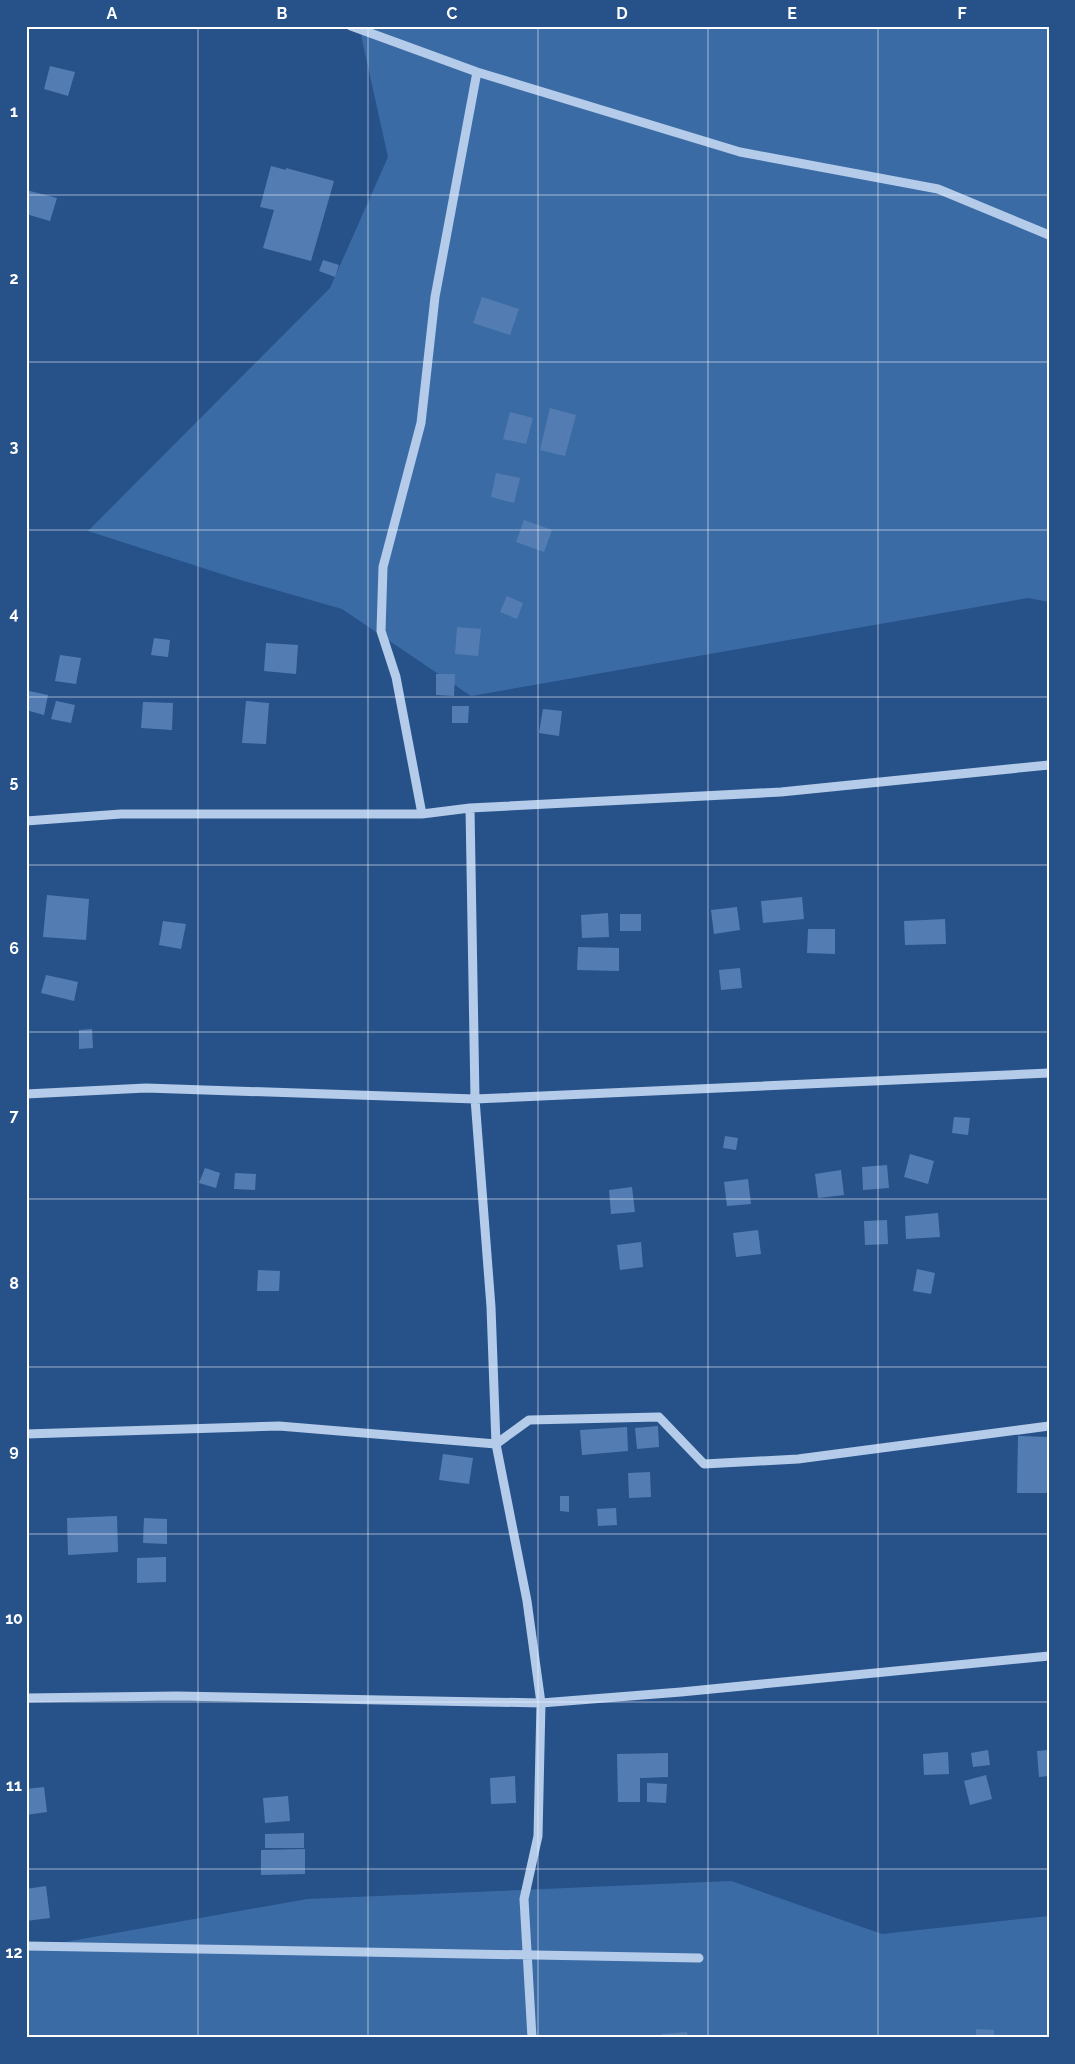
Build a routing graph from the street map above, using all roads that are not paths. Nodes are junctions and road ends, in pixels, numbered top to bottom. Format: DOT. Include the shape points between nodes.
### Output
graph roads {
  1 [pos="351,26"];
  2 [pos="477,72"];
  3 [pos="1049,235"];
  4 [pos="1049,765"];
  5 [pos="470,808"];
  6 [pos="422,814"];
  7 [pos="26,821"];
  8 [pos="1049,1074"];
  9 [pos="26,1094"];
  10 [pos="475,1099"];
  11 [pos="1049,1426"];
  12 [pos="26,1434"];
  13 [pos="496,1444"];
  14 [pos="1049,1656"];
  15 [pos="26,1698"];
  16 [pos="542,1703"];
  17 [pos="26,1946"];
  18 [pos="699,1958"];
  19 [pos="532,2038"];
  1 -- 2 [label="street"];
  2 -- 3 [label="street" via="740,152 938,189"];
  2 -- 6 [label="street" via="435,297 421,423 383,567 381,631 396,677"];
  4 -- 5 [label="street" via="781,792"];
  5 -- 6 [label="street"];
  5 -- 10 [label="street"];
  6 -- 7 [label="street" via="121,814"];
  8 -- 10 [label="street"];
  9 -- 10 [label="street" via="146,1088"];
  10 -- 13 [label="street" via="491,1307"];
  11 -- 13 [label="street" via="798,1459 704,1464 659,1417 529,1420"];
  12 -- 13 [label="street" via="279,1426"];
  13 -- 16 [label="street"];
  14 -- 16 [label="street" via="691,1692"];
  15 -- 16 [label="street" via="177,1696"];
  16 -- 19 [label="street" via="538,1836 524,1899"];
  17 -- 18 [label="street"];
}
